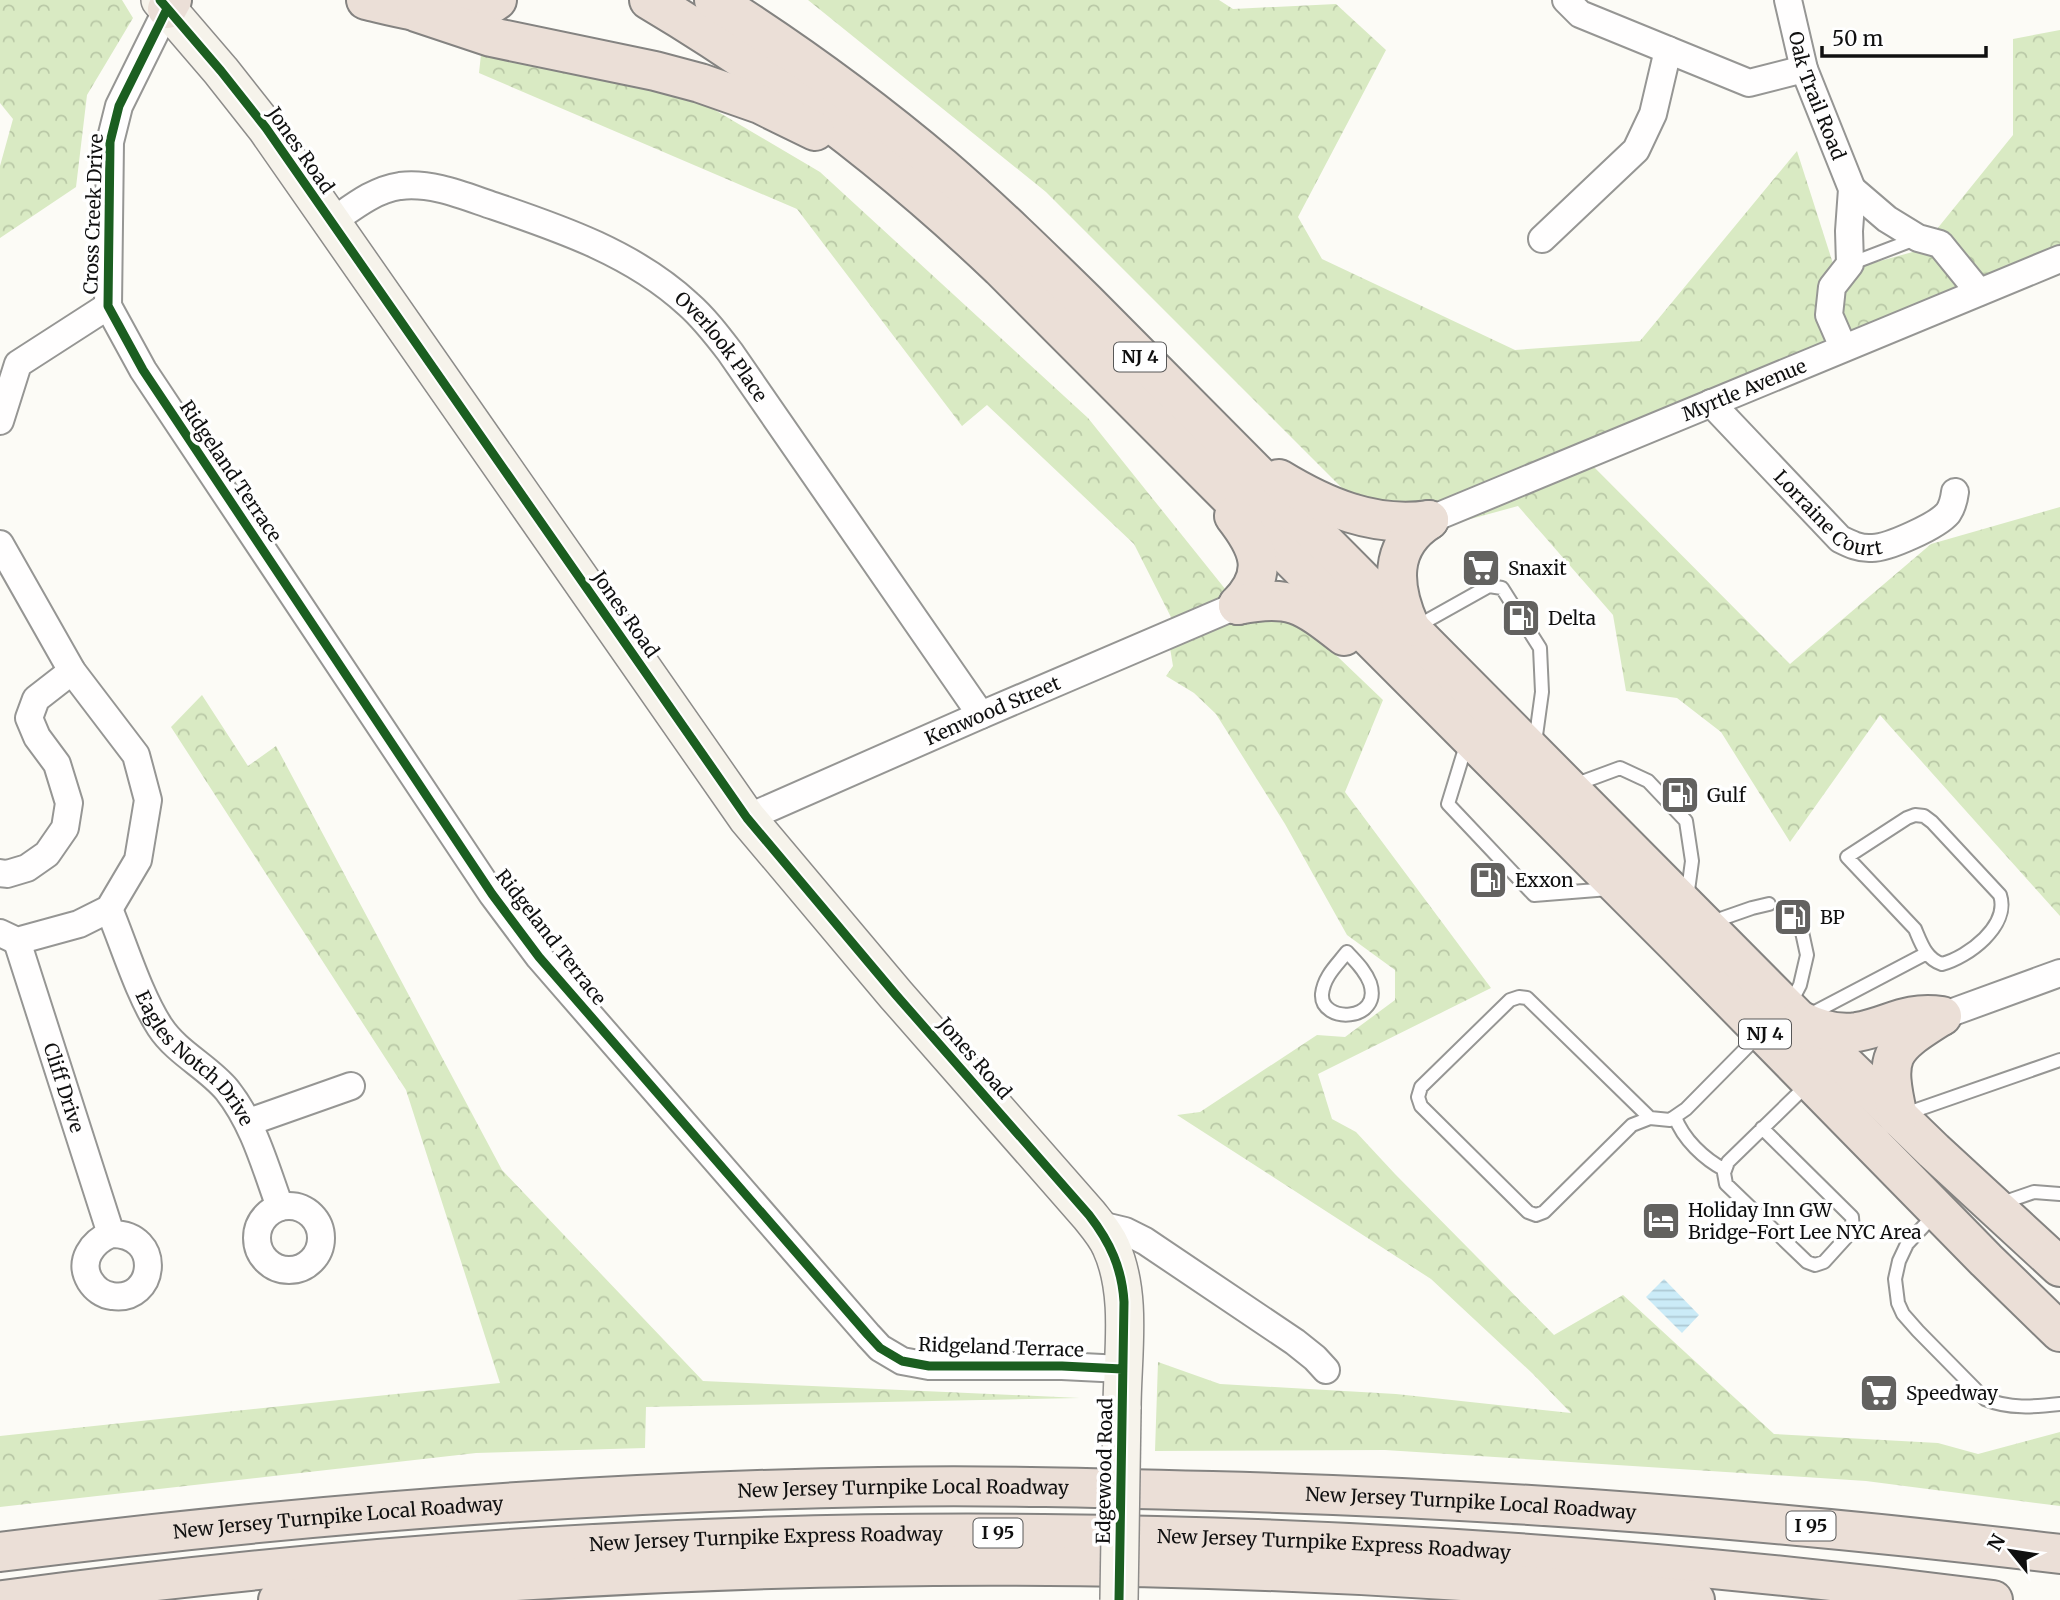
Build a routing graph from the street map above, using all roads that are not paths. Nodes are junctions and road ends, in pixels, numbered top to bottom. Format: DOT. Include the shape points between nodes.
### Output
graph roads {
  1 [pos="366,0"];
  2 [pos="497,0"];
  3 [pos="649,0"];
  4 [pos="714,0"];
  5 [pos="1566,0"];
  6 [pos="1788,0"];
  7 [pos="166,3"];
  8 [pos="416,12"];
  9 [pos="1668,50"];
  10 [pos="1804,69"];
  11 [pos="912,187"];
  12 [pos="1852,189"];
  13 [pos="330,223"];
  14 [pos="1918,238"];
  15 [pos="1542,239"];
  16 [pos="2060,259"];
  17 [pos="1850,264"];
  18 [pos="1979,292"];
  19 [pos="108,306"];
  20 [pos="1843,348"];
  21 [pos="9,358"];
  22 [pos="1710,403"];
  23 [pos="0,421"];
  24 [pos="1185,427"];
  25 [pos="1955,492"];
  26 [pos="1429,520"];
  27 [pos="0,544"];
  28 [pos="1238,606"];
  29 [pos="1410,629"];
  30 [pos="72,671"];
  31 [pos="981,715"];
  32 [pos="1461,728"];
  33 [pos="1534,753"];
  34 [pos="1567,787"];
  35 [pos="747,818"];
  36 [pos="0,873"];
  37 [pos="1619,888"];
  38 [pos="1769,904"];
  39 [pos="109,909"];
  40 [pos="1695,916"];
  41 [pos="1802,932"];
  42 [pos="9,937"];
  43 [pos="1347,952"];
  44 [pos="1927,953"];
  45 [pos="2060,973"];
  46 [pos="1942,1016"];
  47 [pos="1783,1020"];
  48 [pos="2060,1059"];
  49 [pos="1811,1080"];
  50 [pos="351,1086"];
  51 [pos="1675,1116"];
  52 [pos="1898,1116"];
  53 [pos="1650,1118"];
  54 [pos="249,1122"];
  55 [pos="1762,1128"];
  56 [pos="1725,1170"];
  57 [pos="2055,1194"];
  58 [pos="2060,1205"];
  59 [pos="1992,1206"];
  60 [pos="280,1207"];
  61 [pos="1937,1211"];
  62 [pos="1096,1224"];
  63 [pos="111,1234"];
  64 [pos="2060,1267"];
  65 [pos="2060,1332"];
  66 [pos="1122,1369"];
  67 [pos="1326,1370"];
  68 [pos="2060,1404"];
  69 [pos="2060,1538"];
  70 [pos="1972,1544"];
  71 [pos="0,1552"];
  72 [pos="2060,1554"];
  73 [pos="3,1600"];
  74 [pos="278,1600"];
  75 [pos="1119,1600"];
  76 [pos="1695,1600"];
  77 [pos="1993,1600"];
  1 -- 8 [label="highway"];
  2 -- 8 [label="highway" via="465,13"];
  3 -- 11 [label="highway, NJ 4" via="786,88"];
  4 -- 24 [label="highway, NJ 4" via="782,44 941,166 1029,247"];
  5 -- 9 [label="street" via="1580,14"];
  6 -- 10 [label="street, Oak Trail Road"];
  7 -- 13 [label="street, Jones Road" via="244,100"];
  7 -- 19 [label="street, Cross Creek Drive" via="124,94 112,132"];
  8 -- 11 [label="highway" via="491,37 719,89 802,124"];
  9 -- 10 [label="street" via="1749,83"];
  9 -- 15 [label="street" via="1653,114 1636,150"];
  10 -- 12 [label="street, Oak Trail Road"];
  11 -- 24 [label="highway, NJ 4"];
  12 -- 14 [label="street" via="1886,219"];
  12 -- 17 [label="street"];
  13 -- 31 [label="street, Overlook Place" via="377,192 404,186 433,188 575,235 674,292 730,352"];
  13 -- 35 [label="street, Jones Road"];
  14 -- 17 [label="lane"];
  14 -- 18 [label="street" via="1940,244"];
  16 -- 18 [label="street, Myrtle Avenue"];
  17 -- 20 [label="street" via="1832,287 1829,315"];
  18 -- 20 [label="street, Myrtle Avenue"];
  19 -- 21 [label="street, Cross Creek Drive"];
  19 -- 66 [label="street, Ridgeland Terrace" via="143,370 492,894 548,968 880,1348 902,1361 929,1366"];
  20 -- 22 [label="street, Myrtle Avenue"];
  21 -- 23 [label="street, Cross Creek Drive"];
  22 -- 25 [label="street, Lorraine Court" via="1840,539 1855,546 1886,546 1942,519 1950,511"];
  22 -- 26 [label="street, Myrtle Avenue"];
  24 -- 26 [label="highway" via="1328,505 1383,521"];
  24 -- 28 [label="highway" via="1253,544 1259,563 1250,591"];
  24 -- 29 [label="highway, NJ 4"];
  24 -- 32 [label="highway, NJ 4"];
  26 -- 29 [label="highway" via="1405,541 1398,560 1399,591"];
  27 -- 30 [label="street"];
  28 -- 31 [label="street, Kenwood Street"];
  28 -- 32 [label="highway" via="1282,600 1302,606"];
  29 -- 33 [label="highway, NJ 4"];
  29 -- 33 [label="lane" via="1489,586 1502,588 1540,648 1542,692"];
  30 -- 36 [label="street" via="36,699 29,718 57,764 69,803 65,828 47,854 27,868"];
  30 -- 39 [label="street" via="136,755 148,800 138,860"];
  31 -- 35 [label="street, Kenwood Street"];
  32 -- 37 [label="highway, NJ 4"];
  32 -- 37 [label="lane" via="1448,804 1534,895"];
  33 -- 34 [label="highway, NJ 4"];
  34 -- 40 [label="highway, NJ 4"];
  34 -- 40 [label="lane" via="1620,768 1648,780 1686,821"];
  35 -- 62 [label="street, Jones Road"];
  37 -- 47 [label="highway, NJ 4"];
  38 -- 40 [label="lane"];
  39 -- 42 [label="street" via="79,924"];
  39 -- 54 [label="street, Eagles Notch Drive" via="162,1030 225,1088"];
  40 -- 47 [label="highway, NJ 4"];
  41 -- 47 [label="lane" via="1807,955 1800,985"];
  42 -- 63 [label="street, Cliff Drive"];
  43 -- 43 [label="lane" via="1329,974 1322,998 1328,1007 1350,1015 1368,1004 1371,990 1362,967"];
  44 -- 44 [label="lane" via="1942,964 1976,947 1993,926 2002,899 1932,822 1915,815 1847,857 1915,929"];
  44 -- 47 [label="lane"];
  45 -- 46 [label="street"];
  46 -- 47 [label="highway" via="1917,1014 1845,1033"];
  46 -- 52 [label="highway" via="1902,1043 1892,1058"];
  47 -- 49 [label="highway, NJ 4"];
  47 -- 51 [label="lane"];
  47 -- 52 [label="highway, NJ 4"];
  48 -- 52 [label="lane"];
  49 -- 55 [label="lane"];
  49 -- 61 [label="highway, NJ 4"];
  50 -- 54 [label="street"];
  51 -- 53 [label="lane" via="1670,1120"];
  51 -- 56 [label="lane" via="1680,1130"];
  52 -- 59 [label="highway, NJ 4"];
  53 -- 53 [label="lane" via="1632,1125 1536,1215 1421,1106 1418,1097 1421,1087 1510,1000 1519,997 1527,998"];
  54 -- 60 [label="street, Eagles Notch Drive"];
  55 -- 56 [label="lane"];
  55 -- 56 [label="lane" via="1852,1217 1850,1234 1824,1262 1811,1265 1726,1184"];
  57 -- 58 [label="lane"];
  57 -- 59 [label="lane" via="2034,1192"];
  59 -- 64 [label="highway, NJ 4"];
  61 -- 65 [label="highway, NJ 4"];
  61 -- 68 [label="lane" via="1907,1244 1899,1261 1895,1279 1903,1314 1984,1399 2009,1406"];
  62 -- 66 [label="street, Edgewood Road" via="1111,1247 1121,1279"];
  62 -- 67 [label="street" via="1145,1241 1295,1342"];
  66 -- 75 [label="street, Edgewood Road, bridge"];
  69 -- 70 [label="highway"];
  70 -- 71 [label="highway, New Jersey Turnpike Local Roadway / I 95" via="1772,1523 1495,1503 970,1486 769,1489 496,1503 189,1529"];
  70 -- 72 [label="highway, New Jersey Turnpike Local Roadway / I 95"];
  73 -- 77 [label="highway, New Jersey Turnpike Express Roadway / I 95" via="189,1577 476,1551 780,1536 1040,1534 1246,1539 1547,1555 1802,1577"];
  74 -- 76 [label="highway, New Jersey Turnpike Express Roadway / I 95" via="635,1574 977,1566 1322,1573"];
}
